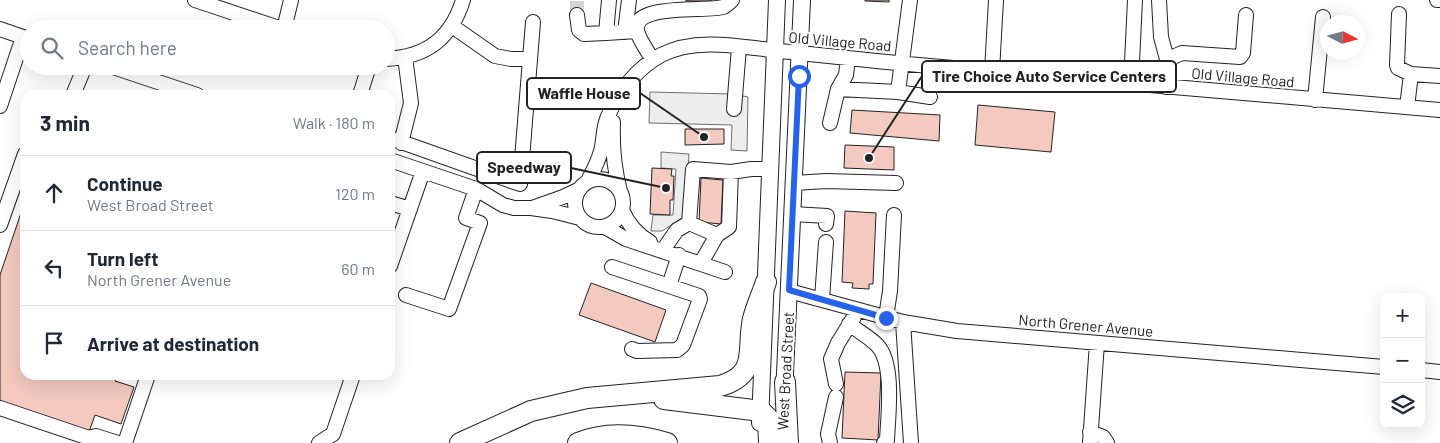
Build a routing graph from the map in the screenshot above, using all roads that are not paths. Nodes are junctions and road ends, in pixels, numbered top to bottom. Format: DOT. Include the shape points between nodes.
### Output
graph roads {
  1 [pos="196,0"];
  2 [pos="291,0"];
  3 [pos="463,0"];
  4 [pos="609,0"];
  5 [pos="629,0"];
  6 [pos="732,0"];
  7 [pos="777,0"];
  8 [pos="802,0"];
  9 [pos="910,0"];
  10 [pos="996,0"];
  11 [pos="1135,0"];
  12 [pos="1159,0"];
  13 [pos="654,7"];
  14 [pos="1399,14"];
  15 [pos="577,15"];
  16 [pos="1246,15"];
  17 [pos="256,20"];
  18 [pos="285,20"];
  19 [pos="533,22"];
  20 [pos="452,26"];
  21 [pos="0,29"];
  22 [pos="631,31"];
  23 [pos="606,33"];
  24 [pos="20,36"];
  25 [pos="740,47"];
  26 [pos="1320,48"];
  27 [pos="774,51"];
  28 [pos="800,53"];
  29 [pos="20,54"];
  30 [pos="395,58"];
  31 [pos="404,58"];
  32 [pos="848,58"];
  33 [pos="530,59"];
  34 [pos="653,60"];
  35 [pos="901,63"];
  36 [pos="1168,63"];
  37 [pos="992,71"];
  38 [pos="1411,74"];
  39 [pos="81,75"];
  40 [pos="137,75"];
  41 [pos="366,75"];
  42 [pos="1440,76"];
  43 [pos="1131,84"];
  44 [pos="1166,86"];
  45 [pos="838,89"];
  46 [pos="75,90"];
  47 [pos="182,90"];
  48 [pos="362,90"];
  49 [pos="898,92"];
  50 [pos="930,98"];
  51 [pos="617,99"];
  52 [pos="1315,100"];
  53 [pos="0,106"];
  54 [pos="1407,107"];
  55 [pos="734,109"];
  56 [pos="1440,110"];
  57 [pos="830,123"];
  58 [pos="395,140"];
  59 [pos="395,162"];
  60 [pos="20,168"];
  61 [pos="769,169"];
  62 [pos="423,171"];
  63 [pos="731,172"];
  64 [pos="896,183"];
  65 [pos="794,184"];
  66 [pos="584,185"];
  67 [pos="476,189"];
  68 [pos="620,191"];
  69 [pos="395,204"];
  70 [pos="532,208"];
  71 [pos="410,209"];
  72 [pos="622,210"];
  73 [pos="793,214"];
  74 [pos="894,215"];
  75 [pos="580,218"];
  76 [pos="689,223"];
  77 [pos="826,224"];
  78 [pos="0,225"];
  79 [pos="605,227"];
  80 [pos="718,235"];
  81 [pos="826,242"];
  82 [pos="663,250"];
  83 [pos="395,252"];
  84 [pos="679,255"];
  85 [pos="701,263"];
  86 [pos="612,267"];
  87 [pos="725,272"];
  88 [pos="766,282"];
  89 [pos="669,286"];
  90 [pos="789,290"];
  91 [pos="406,294"];
  92 [pos="822,299"];
  93 [pos="858,310"];
  94 [pos="886,318"];
  95 [pos="902,322"];
  96 [pos="849,324"];
  97 [pos="1097,343"];
  98 [pos="632,349"];
  99 [pos="1380,367"];
  100 [pos="1425,370"];
  101 [pos="1440,372"];
  102 [pos="146,380"];
  103 [pos="351,380"];
  104 [pos="785,382"];
  105 [pos="625,395"];
  106 [pos="0,408"];
  107 [pos="761,411"];
  108 [pos="1090,438"];
  109 [pos="467,441"];
  110 [pos="911,441"];
  111 [pos="886,442"];
  112 [pos="118,443"];
  113 [pos="125,443"];
  114 [pos="319,443"];
  115 [pos="578,443"];
  116 [pos="667,443"];
  117 [pos="759,443"];
  118 [pos="769,443"];
  119 [pos="782,443"];
  120 [pos="788,443"];
  121 [pos="830,443"];
  122 [pos="1107,443"];
  1 -- 17 [label="street"];
  2 -- 18 [label="street"];
  3 -- 20 [label="street"];
  4 -- 23 [label="street"];
  5 -- 22 [label="street"];
  6 -- 13 [label="street" via="724,7 668,10"];
  7 -- 27 [label="main road, West Broad Street"];
  8 -- 28 [label="main road, West Broad Street"];
  9 -- 35 [label="street"];
  10 -- 37 [label="street"];
  11 -- 43 [label="street"];
  12 -- 36 [label="street" via="1161,36"];
  13 -- 22 [label="street"];
  14 -- 38 [label="street" via="1397,65"];
  15 -- 23 [label="street" via="579,30 584,34"];
  16 -- 36 [label="street" via="1240,57 1182,53"];
  19 -- 33 [label="street"];
  20 -- 31 [label="street" via="426,50"];
  20 -- 33 [label="street" via="495,56"];
  21 -- 24 [label="street"];
  22 -- 23 [label="street"];
  22 -- 34 [label="street"];
  25 -- 27 [label="street, Old Village Road"];
  25 -- 34 [label="street, Old Village Road" via="696,45 679,48"];
  25 -- 55 [label="street"];
  26 -- 52 [label="street"];
  27 -- 28 [label="street, Old Village Road"];
  27 -- 61 [label="main road, West Broad Street"];
  28 -- 32 [label="street, Old Village Road"];
  28 -- 65 [label="main road, West Broad Street"];
  29 -- 53 [label="street"];
  30 -- 31 [label="street"];
  31 -- 58 [label="street" via="411,103"];
  32 -- 35 [label="street, Old Village Road"];
  32 -- 45 [label="street" via="846,75"];
  33 -- 58 [label="street" via="520,184"];
  34 -- 51 [label="street, Old Village Road" via="632,78"];
  35 -- 37 [label="street, Old Village Road"];
  35 -- 49 [label="street"];
  36 -- 44 [label="street"];
  37 -- 43 [label="street, Old Village Road"];
  38 -- 42 [label="street"];
  38 -- 54 [label="street"];
  39 -- 46 [label="street"];
  40 -- 47 [label="street"];
  41 -- 48 [label="street"];
  43 -- 44 [label="street, Old Village Road"];
  44 -- 52 [label="street, Old Village Road"];
  45 -- 49 [label="street"];
  45 -- 57 [label="street"];
  49 -- 50 [label="street"];
  51 -- 66 [label="street, Old Village Road" via="608,117 597,163"];
  51 -- 68 [label="street" via="612,144"];
  52 -- 54 [label="street, Old Village Road"];
  54 -- 56 [label="street, Old Village Road"];
  59 -- 62 [label="street"];
  60 -- 78 [label="street"];
  61 -- 63 [label="street"];
  61 -- 88 [label="main road, West Broad Street"];
  62 -- 67 [label="street"];
  62 -- 71 [label="street"];
  63 -- 76 [label="street" via="693,169"];
  63 -- 80 [label="street" via="729,227"];
  64 -- 65 [label="street" via="826,181"];
  65 -- 73 [label="main road, West Broad Street"];
  66 -- 68 [label="street" via="603,179"];
  66 -- 70 [label="street"];
  66 -- 75 [label="street" via="575,200"];
  67 -- 70 [label="street" via="503,205"];
  67 -- 91 [label="street" via="466,218 480,223 449,309"];
  68 -- 72 [label="street"];
  69 -- 71 [label="street"];
  70 -- 75 [label="street"];
  71 -- 83 [label="street"];
  72 -- 79 [label="street"];
  72 -- 82 [label="street" via="634,230"];
  73 -- 77 [label="street" via="827,216"];
  73 -- 90 [label="main road, West Broad Street"];
  74 -- 94 [label="street"];
  75 -- 79 [label="street" via="589,225"];
  76 -- 80 [label="street"];
  76 -- 82 [label="street" via="677,230"];
  79 -- 82 [label="street" via="626,239"];
  80 -- 85 [label="street"];
  81 -- 92 [label="street"];
  82 -- 84 [label="street"];
  84 -- 85 [label="street"];
  84 -- 89 [label="street"];
  85 -- 87 [label="street"];
  86 -- 89 [label="street"];
  88 -- 105 [label="highway" via="753,320 750,358 738,378 720,386"];
  88 -- 107 [label="main road, West Broad Street"];
  89 -- 98 [label="street" via="700,297 682,345 677,350"];
  90 -- 92 [label="street, North Grener Avenue"];
  90 -- 104 [label="main road, West Broad Street"];
  92 -- 93 [label="street, North Grener Avenue"];
  93 -- 94 [label="street, North Grener Avenue"];
  93 -- 96 [label="street"];
  94 -- 95 [label="street, North Grener Avenue"];
  95 -- 97 [label="street, North Grener Avenue"];
  95 -- 110 [label="street"];
  96 -- 111 [label="street" via="878,346 885,361 890,393"];
  96 -- 121 [label="street" via="831,359 836,391 828,434"];
  97 -- 99 [label="street, North Grener Avenue"];
  97 -- 108 [label="street"];
  100 -- 101 [label="street"];
  102 -- 113 [label="street"];
  103 -- 114 [label="street" via="333,434"];
  104 -- 119 [label="main road, West Broad Street"];
  104 -- 120 [label="highway"];
  105 -- 107 [label="highway"];
  105 -- 109 [label="highway" via="587,398 531,412"];
  106 -- 112 [label="street" via="89,438 96,436"];
  107 -- 117 [label="main road, West Broad Street"];
  107 -- 118 [label="highway" via="768,418"];
  108 -- 122 [label="street" via="1103,437"];
  110 -- 111 [label="street"];
  115 -- 116 [label="highway" via="608,435 648,437"];
}
